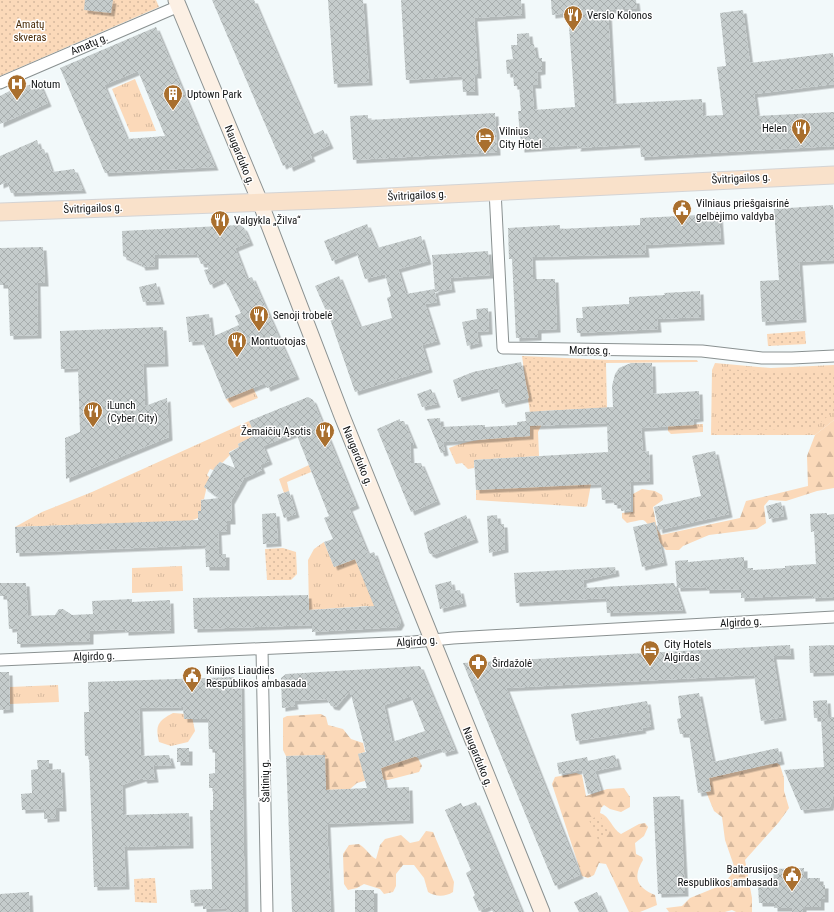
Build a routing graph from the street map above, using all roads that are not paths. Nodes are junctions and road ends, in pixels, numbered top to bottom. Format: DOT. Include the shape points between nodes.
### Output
graph roads {
  1 [pos="178,3"];
  2 [pos="0,83"];
  3 [pos="834,174"];
  4 [pos="495,190"];
  5 [pos="260,202"];
  6 [pos="0,212"];
  7 [pos="834,356"];
  8 [pos="834,617"];
  9 [pos="432,641"];
  10 [pos="262,649"];
  11 [pos="0,660"];
  12 [pos="267,912"];
  13 [pos="542,912"];
  1 -- 2 [label="street, Amatų g."];
  1 -- 5 [label="main road, Naugarduko g."];
  3 -- 4 [label="main road, Švitrigailos g."];
  4 -- 5 [label="main road, Švitrigailos g."];
  4 -- 7 [label="street, Mortos g." via="503,348 702,352 762,358"];
  5 -- 6 [label="main road, Švitrigailos g."];
  5 -- 9 [label="main road, Naugarduko g."];
  8 -- 9 [label="street, Algirdo g."];
  9 -- 10 [label="street, Algirdo g."];
  9 -- 13 [label="main road, Naugarduko g."];
  10 -- 11 [label="street, Algirdo g."];
  10 -- 12 [label="street, Šaltinių g."];
}
